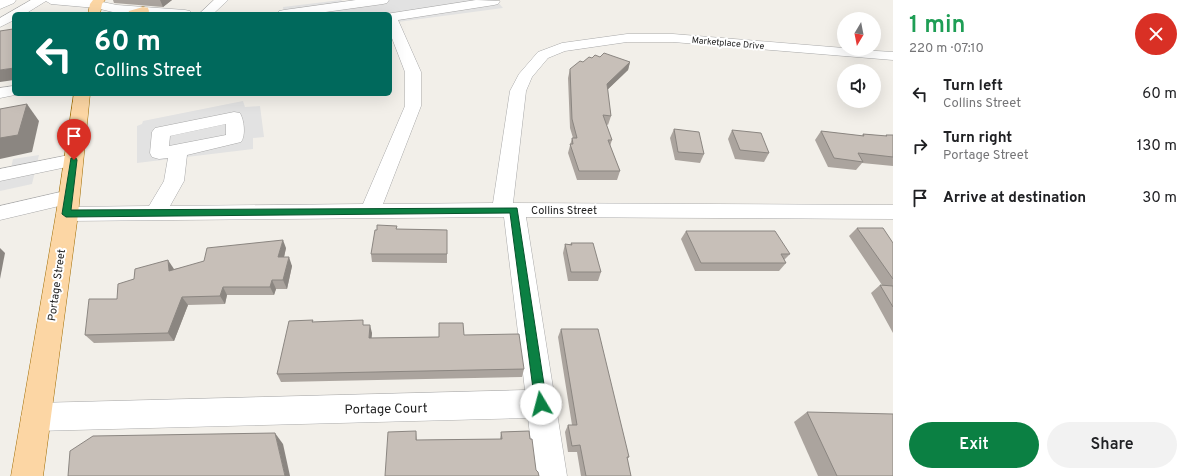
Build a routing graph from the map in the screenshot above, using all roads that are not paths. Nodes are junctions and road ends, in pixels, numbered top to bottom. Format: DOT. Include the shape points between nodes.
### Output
graph roads {
  1 [pos="10,0"];
  2 [pos="40,0"];
  3 [pos="51,0"];
  4 [pos="222,0"];
  5 [pos="381,0"];
  6 [pos="493,0"];
  7 [pos="0,5"];
  8 [pos="96,6"];
  9 [pos="20,12"];
  10 [pos="138,12"];
  11 [pos="207,12"];
  12 [pos="298,12"];
  13 [pos="387,12"];
  14 [pos="12,17"];
  15 [pos="392,17"];
  16 [pos="0,23"];
  17 [pos="392,27"];
  18 [pos="12,29"];
  19 [pos="0,31"];
  20 [pos="837,41"];
  21 [pos="881,44"];
  22 [pos="893,45"];
  23 [pos="396,47"];
  24 [pos="562,47"];
  25 [pos="893,56"];
  26 [pos="12,91"];
  27 [pos="0,92"];
  28 [pos="82,96"];
  29 [pos="178,151"];
  30 [pos="74,160"];
  31 [pos="0,175"];
  32 [pos="68,205"];
  33 [pos="508,210"];
  34 [pos="370,211"];
  35 [pos="893,212"];
  36 [pos="0,213"];
  37 [pos="155,213"];
  38 [pos="541,404"];
  39 [pos="36,417"];
  40 [pos="27,476"];
  41 [pos="551,476"];
  1 -- 7 [label="street"];
  2 -- 9 [label="street"];
  3 -- 8 [label="street"];
  4 -- 11 [label="street"];
  5 -- 12 [label="street"];
  5 -- 13 [label="street"];
  6 -- 15 [label="street"];
  8 -- 10 [label="street"];
  14 -- 16 [label="street"];
  17 -- 23 [label="street"];
  18 -- 19 [label="street"];
  20 -- 24 [label="street, Marketplace Drive" via="626,27 599,29 575,35"];
  21 -- 22 [label="street"];
  23 -- 34 [label="street" via="413,72 413,106"];
  24 -- 25 [label="street, Marketplace Drive" via="612,39 657,38"];
  24 -- 33 [label="street, Marketplace Drive" via="543,55 524,77 518,91"];
  26 -- 27 [label="street"];
  28 -- 30 [label="main road, Portage Street"];
  29 -- 37 [label="street" via="174,181"];
  30 -- 31 [label="street"];
  30 -- 32 [label="main road, Portage Street"];
  32 -- 36 [label="street, Collins Street"];
  32 -- 37 [label="street, Collins Street"];
  32 -- 39 [label="main road, Portage Street"];
  33 -- 34 [label="street, Collins Street"];
  33 -- 35 [label="street, Collins Street"];
  33 -- 38 [label="street"];
  34 -- 37 [label="street, Collins Street"];
  38 -- 39 [label="street, Portage Court"];
  38 -- 41 [label="street"];
  39 -- 40 [label="main road, Portage Street"];
}
